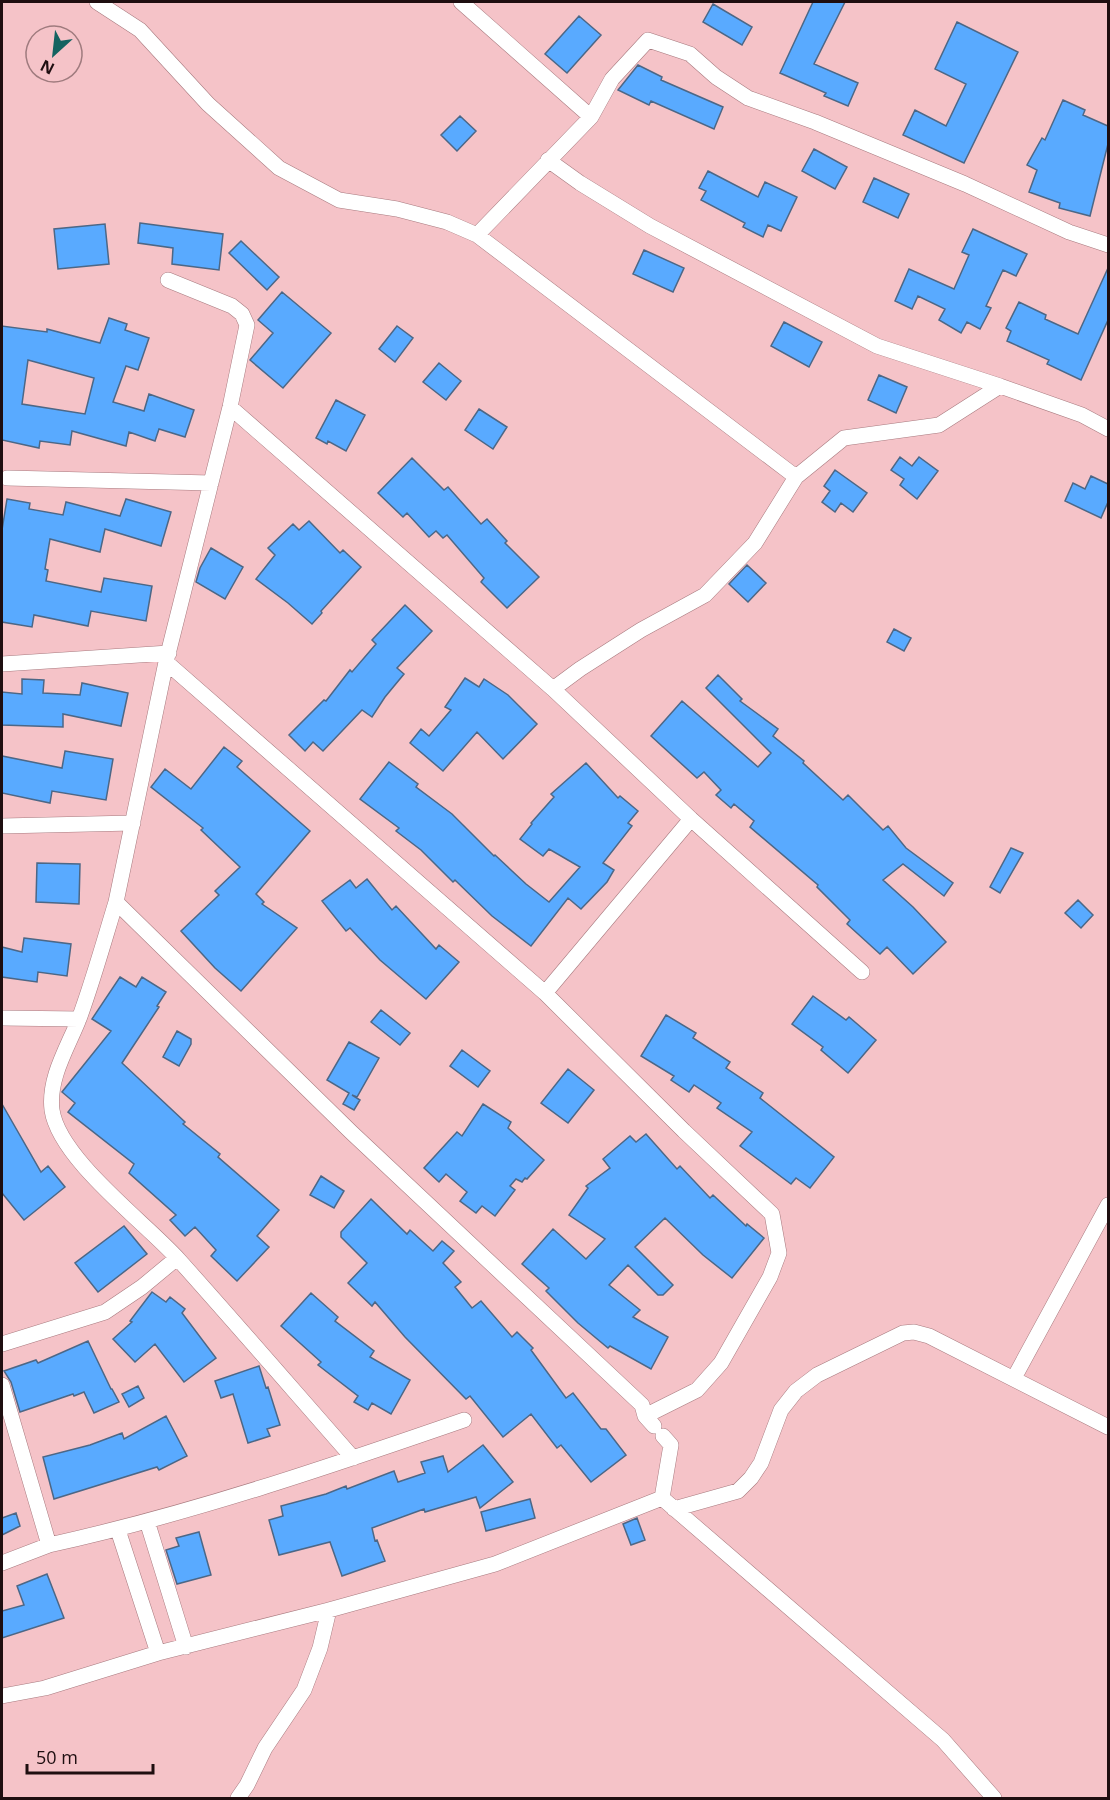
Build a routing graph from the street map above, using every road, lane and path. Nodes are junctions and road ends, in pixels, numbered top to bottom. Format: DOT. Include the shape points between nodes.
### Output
graph roads {
  1 [pos="97,2"];
  2 [pos="460,2"];
  3 [pos="591,117"];
  4 [pos="548,160"];
  5 [pos="477,235"];
  6 [pos="1108,245"];
  7 [pos="168,280"];
  8 [pos="1000,386"];
  9 [pos="230,407"];
  10 [pos="1108,429"];
  11 [pos="796,477"];
  12 [pos="7,478"];
  13 [pos="211,483"];
  14 [pos="167,657"];
  15 [pos="2,664"];
  16 [pos="553,689"];
  17 [pos="691,819"];
  18 [pos="133,824"];
  19 [pos="2,826"];
  20 [pos="116,902"];
  21 [pos="862,972"];
  22 [pos="545,993"];
  23 [pos="2,1018"];
  24 [pos="79,1019"];
  25 [pos="1108,1209"];
  26 [pos="177,1258"];
  27 [pos="2,1344"];
  28 [pos="1014,1378"];
  29 [pos="2,1385"];
  30 [pos="464,1420"];
  31 [pos="654,1426"];
  32 [pos="1108,1427"];
  33 [pos="353,1458"];
  34 [pos="662,1498"];
  35 [pos="674,1509"];
  36 [pos="147,1521"];
  37 [pos="118,1530"];
  38 [pos="49,1545"];
  39 [pos="2,1563"];
  40 [pos="329,1610"];
  41 [pos="186,1647"];
  42 [pos="158,1653"];
  43 [pos="2,1696"];
  44 [pos="238,1798"];
  45 [pos="994,1798"];
  1 -- 5 [label="street" via="140,30 208,104 279,168 339,200 397,209 447,222"];
  2 -- 3 [label="street"];
  3 -- 4 [label="street"];
  3 -- 6 [label="street" via="612,79 648,40 690,54 748,98 815,122 1069,232"];
  4 -- 5 [label="street"];
  4 -- 8 [label="street" via="650,226 877,346"];
  5 -- 11 [label="street"];
  7 -- 9 [label="street" via="232,306 242,314 247,326"];
  8 -- 10 [label="street" via="1082,415"];
  8 -- 11 [label="street" via="939,425 843,438"];
  9 -- 13 [label="street"];
  9 -- 16 [label="street"];
  11 -- 16 [label="street" via="755,543 705,595 641,630"];
  12 -- 13 [label="street"];
  13 -- 14 [label="street"];
  14 -- 15 [label="street"];
  14 -- 18 [label="street"];
  14 -- 22 [label="street"];
  16 -- 17 [label="street"];
  17 -- 21 [label="street"];
  17 -- 22 [label="street"];
  18 -- 19 [label="street"];
  18 -- 20 [label="street"];
  20 -- 24 [label="street"];
  20 -- 31 [label="street" via="351,1132 642,1405"];
  22 -- 31 [label="street" via="772,1214 779,1253 770,1277 721,1363 697,1390"];
  23 -- 24 [label="street"];
  24 -- 26 [label="street" via="53,1086 52,1110 60,1134 102,1185"];
  25 -- 28 [label="street"];
  26 -- 27 [label="street" via="105,1312"];
  26 -- 33 [label="street"];
  28 -- 32 [label="street"];
  28 -- 35 [label="street" via="929,1336 903,1333 817,1375 796,1391 781,1410 761,1463 738,1491"];
  29 -- 38 [label="street"];
  30 -- 33 [label="street"];
  31 -- 34 [label="street" via="671,1445"];
  33 -- 36 [label="street"];
  34 -- 35 [label="street"];
  34 -- 40 [label="street" via="495,1564"];
  35 -- 45 [label="street" via="943,1740"];
  36 -- 37 [label="street"];
  36 -- 41 [label="street"];
  37 -- 38 [label="street"];
  37 -- 42 [label="street"];
  38 -- 39 [label="street"];
  40 -- 41 [label="street"];
  40 -- 44 [label="street" via="320,1648 303,1690"];
  41 -- 42 [label="street"];
  42 -- 43 [label="street" via="45,1688"];
}
